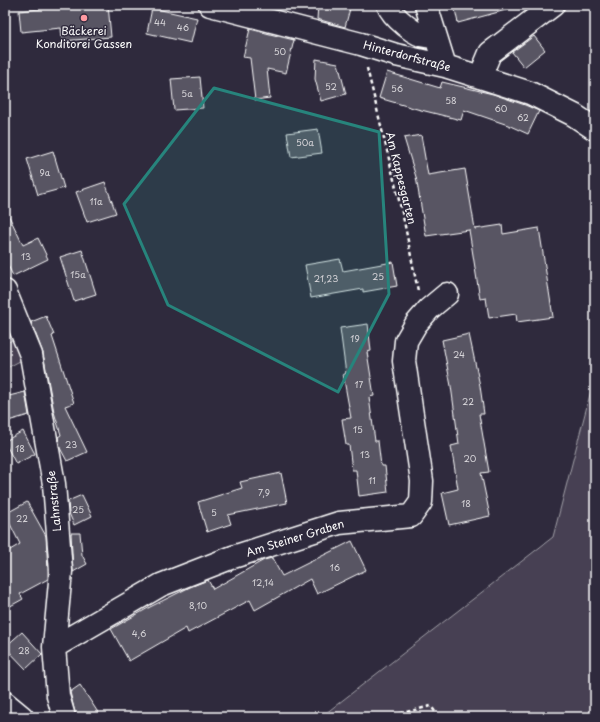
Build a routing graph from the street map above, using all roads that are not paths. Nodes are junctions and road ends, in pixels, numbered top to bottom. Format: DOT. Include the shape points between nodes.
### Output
graph roads {
  1 [pos="210,5"];
  2 [pos="388,5"];
  3 [pos="553,5"];
  4 [pos="427,22"];
  5 [pos="396,55"];
  6 [pos="445,66"];
  7 [pos="480,77"];
  8 [pos="595,129"];
  9 [pos="5,291"];
  10 [pos="447,294"];
  11 [pos="54,647"];
  12 [pos="5,704"];
  13 [pos="22,717"];
  14 [pos="64,717"];
  1 -- 5 [label="street, Hinterdorfstraße"];
  2 -- 4 [label="street" via="394,15"];
  3 -- 7 [label="street" via="490,54"];
  4 -- 5 [label="street"];
  4 -- 6 [label="street"];
  5 -- 6 [label="street, Hinterdorfstraße"];
  6 -- 7 [label="street, Hinterdorfstraße"];
  7 -- 8 [label="street, Hinterdorfstraße" via="530,93 574,115"];
  9 -- 11 [label="street, Lahnstraße" via="31,355 54,484 61,571"];
  10 -- 11 [label="street, Am Steiner Graben" via="429,309 406,341 404,361 422,481 421,502 411,516 339,523 233,557 161,585"];
  11 -- 14 [label="street, Lahnstraße" via="58,696"];
  12 -- 13 [label="street"];
}
